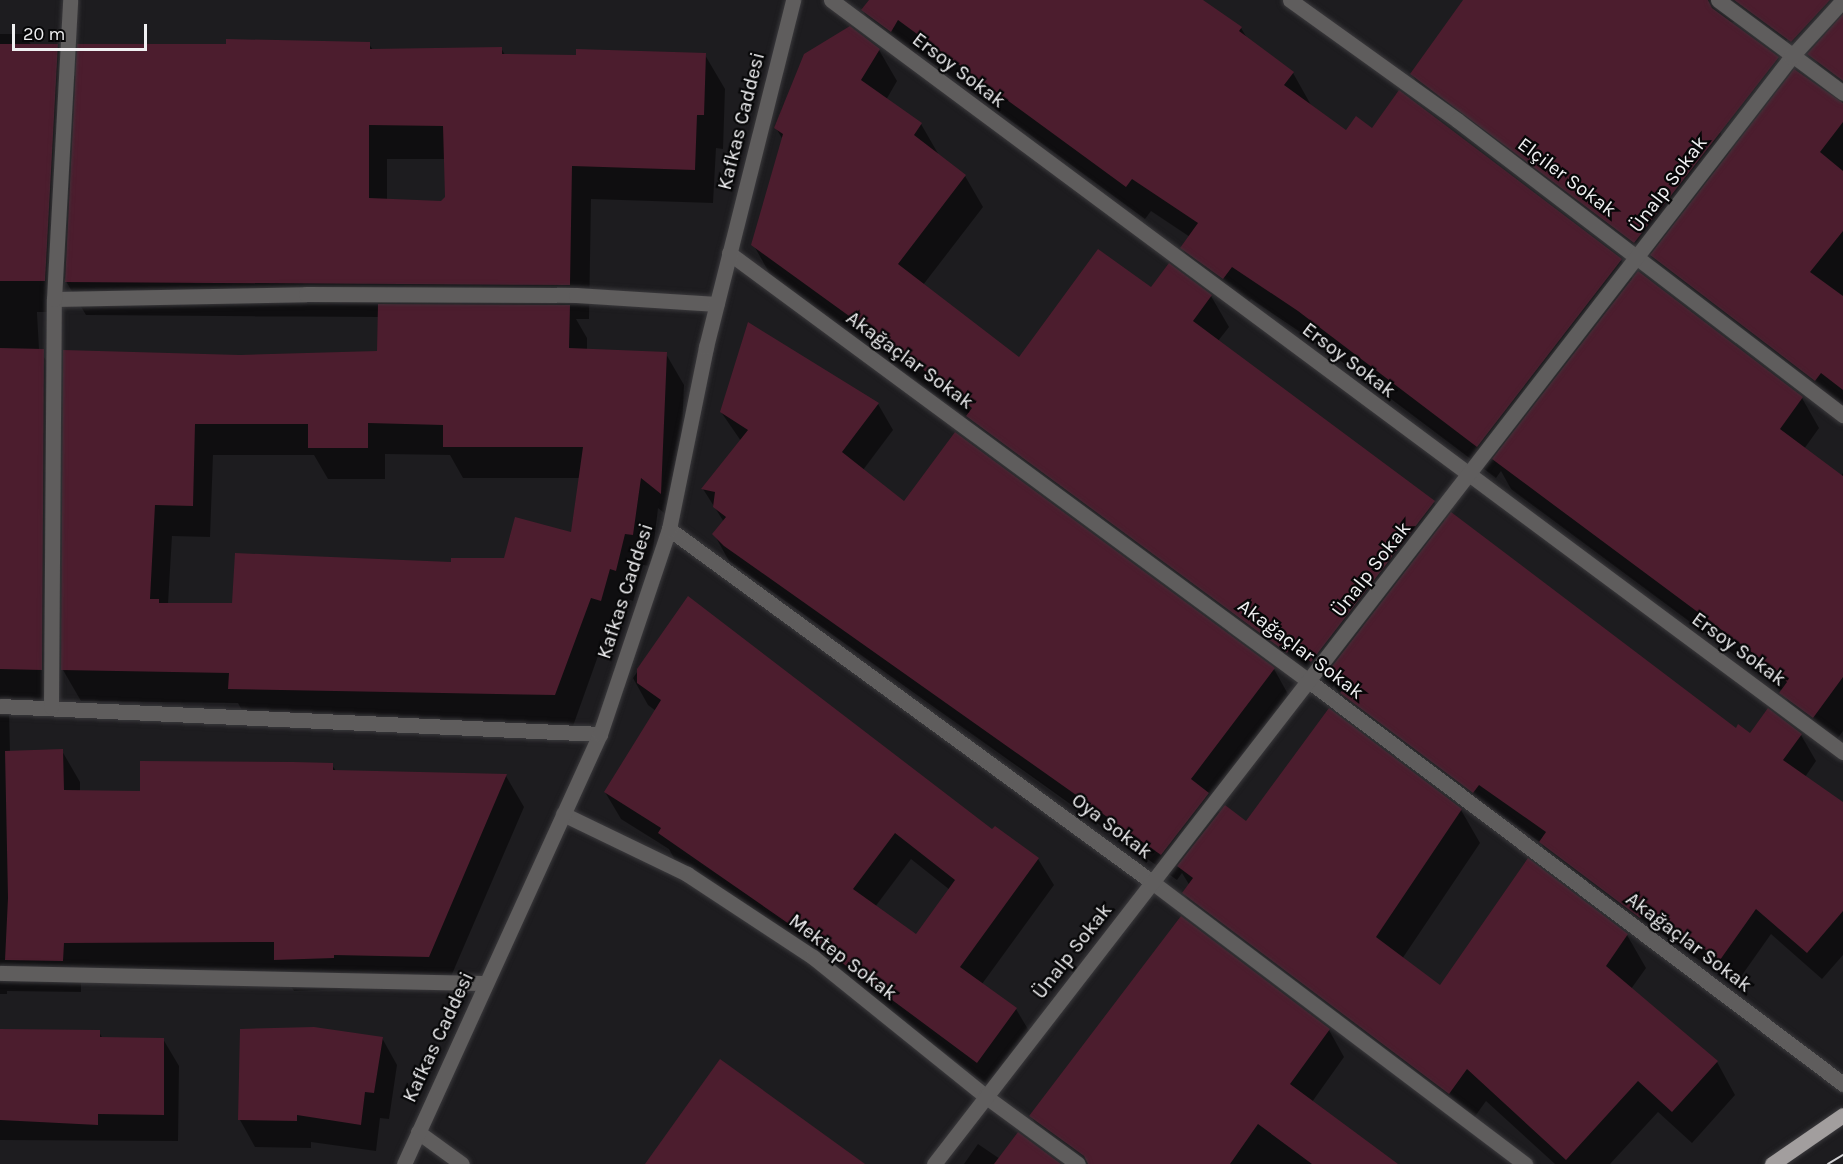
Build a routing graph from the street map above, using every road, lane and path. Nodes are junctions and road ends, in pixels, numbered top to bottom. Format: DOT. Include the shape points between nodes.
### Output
graph roads {
  1 [pos="70,0"];
  2 [pos="793,0"];
  3 [pos="831,0"];
  4 [pos="1290,0"];
  5 [pos="1718,0"];
  6 [pos="1843,0"];
  7 [pos="1791,57"];
  8 [pos="1843,93"];
  9 [pos="729,253"];
  10 [pos="1637,258"];
  11 [pos="54,299"];
  12 [pos="717,304"];
  13 [pos="1843,416"];
  14 [pos="1469,476"];
  15 [pos="669,529"];
  16 [pos="1310,682"];
  17 [pos="0,706"];
  18 [pos="51,707"];
  19 [pos="600,734"];
  20 [pos="1843,752"];
  21 [pos="563,814"];
  22 [pos="1152,882"];
  23 [pos="0,973"];
  24 [pos="486,983"];
  25 [pos="1843,1084"];
  26 [pos="985,1096"];
  27 [pos="1843,1115"];
  28 [pos="418,1132"];
  29 [pos="404,1164"];
  30 [pos="462,1164"];
  31 [pos="934,1164"];
  32 [pos="1078,1164"];
  33 [pos="1525,1164"];
  34 [pos="1772,1164"];
  1 -- 11 [label="street"];
  2 -- 9 [label="street, Kafkas Caddesi"];
  3 -- 14 [label="street, Ersoy Sokak"];
  4 -- 10 [label="street, Elçiler Sokak" via="1457,120"];
  5 -- 7 [label="street"];
  6 -- 7 [label="street, Ünalp Sokak"];
  7 -- 8 [label="street"];
  7 -- 10 [label="street, Ünalp Sokak"];
  9 -- 12 [label="street, Kafkas Caddesi"];
  9 -- 16 [label="street, Akağaçlar Sokak"];
  10 -- 13 [label="street, Elçiler Sokak"];
  10 -- 14 [label="street, Ünalp Sokak"];
  11 -- 12 [label="street" via="306,294 564,295"];
  11 -- 18 [label="street"];
  12 -- 15 [label="street, Kafkas Caddesi"];
  14 -- 16 [label="street, Ünalp Sokak"];
  14 -- 20 [label="street, Ersoy Sokak"];
  15 -- 19 [label="street, Kafkas Caddesi"];
  15 -- 22 [label="street, Oya Sokak"];
  16 -- 22 [label="street, Ünalp Sokak"];
  16 -- 25 [label="street, Akağaçlar Sokak"];
  17 -- 18 [label="street"];
  18 -- 19 [label="street"];
  19 -- 21 [label="street, Kafkas Caddesi"];
  21 -- 24 [label="street, Kafkas Caddesi"];
  21 -- 26 [label="street, Mektep Sokak" via="687,874 813,957"];
  22 -- 26 [label="street, Ünalp Sokak"];
  22 -- 33 [label="street, Oya Sokak"];
  23 -- 24 [label="street"];
  24 -- 28 [label="street, Kafkas Caddesi"];
  26 -- 31 [label="street, Ünalp Sokak"];
  26 -- 32 [label="street, Mektep Sokak"];
  27 -- 34 [label="main road"];
  28 -- 29 [label="street, Kafkas Caddesi"];
  28 -- 30 [label="street"];
}
